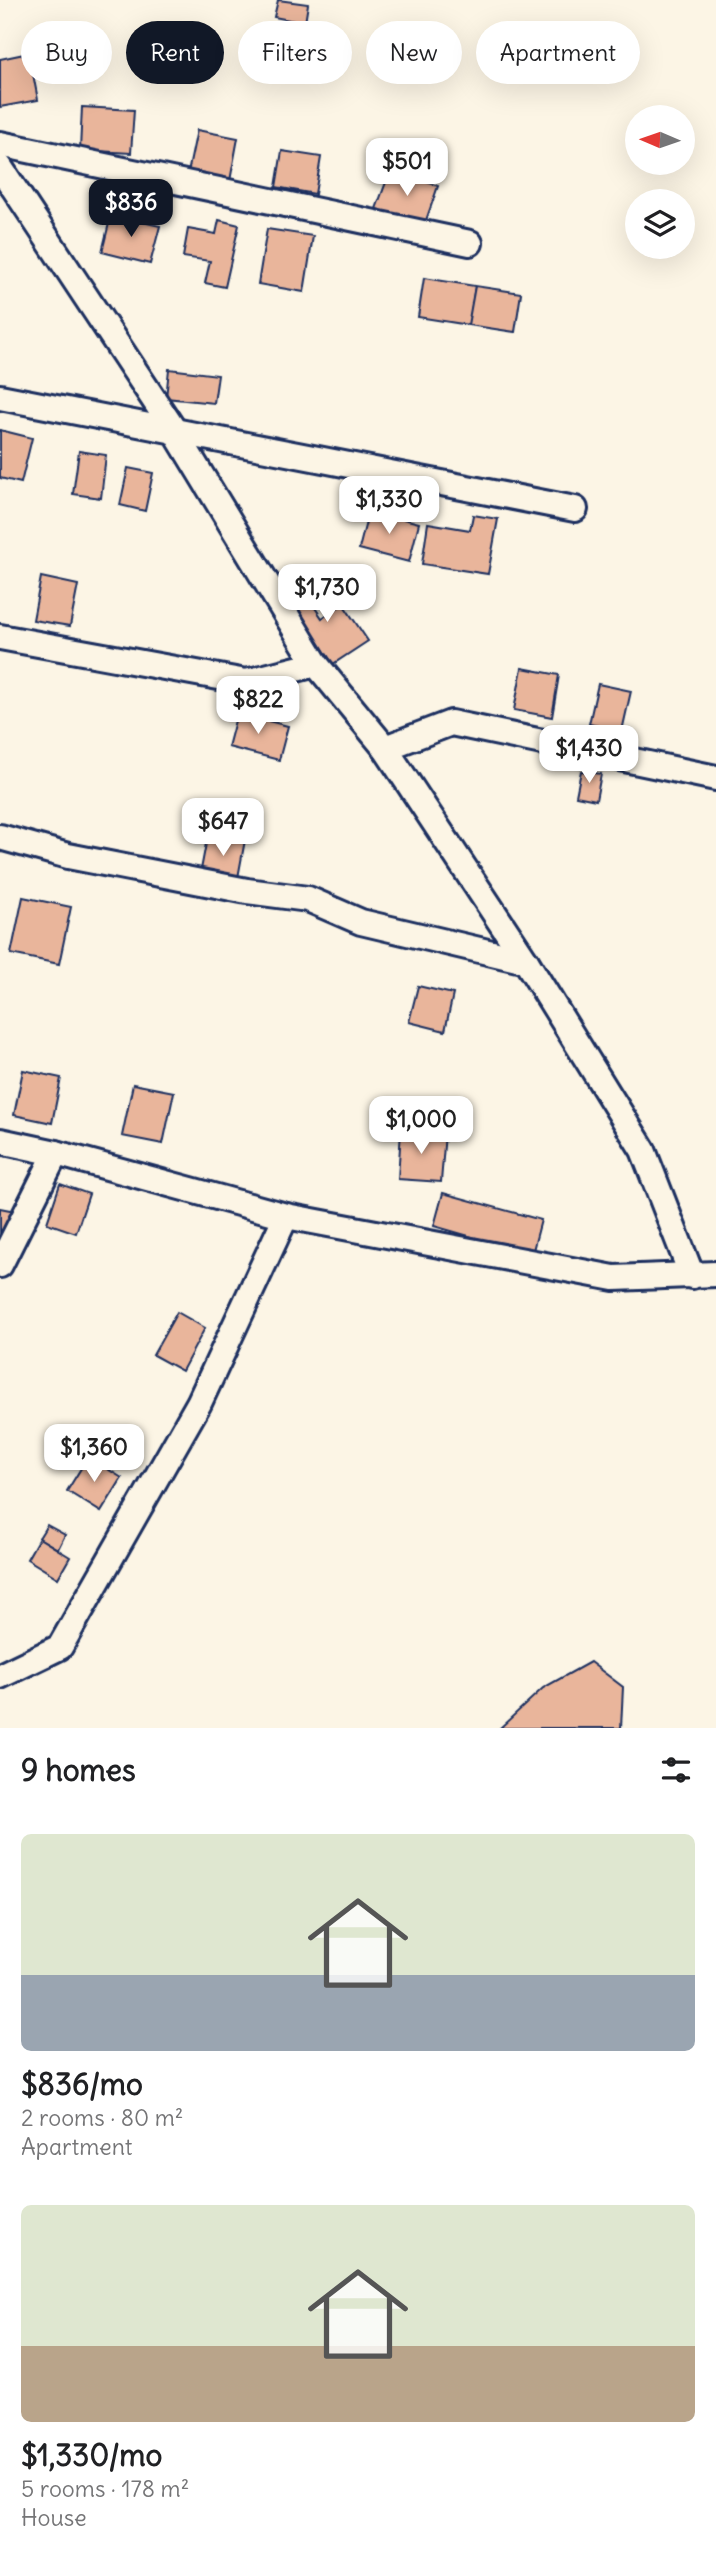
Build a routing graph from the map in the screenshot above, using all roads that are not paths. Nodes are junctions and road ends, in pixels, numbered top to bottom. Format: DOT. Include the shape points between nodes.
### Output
graph roads {
  1 [pos="0,144"];
  2 [pos="0,167"];
  3 [pos="470,243"];
  4 [pos="0,397"];
  5 [pos="174,430"];
  6 [pos="575,509"];
  7 [pos="0,636"];
  8 [pos="316,664"];
  9 [pos="385,748"];
  10 [pos="716,778"];
  11 [pos="0,837"];
  12 [pos="526,961"];
  13 [pos="0,1141"];
  14 [pos="56,1153"];
  15 [pos="286,1216"];
  16 [pos="0,1265"];
  17 [pos="704,1275"];
  18 [pos="0,1676"];
  1 -- 3 [label="street"];
  2 -- 5 [label="street"];
  4 -- 5 [label="street"];
  5 -- 6 [label="street"];
  5 -- 8 [label="street"];
  7 -- 8 [label="street" via="246,682"];
  8 -- 9 [label="street"];
  9 -- 10 [label="street" via="451,723"];
  9 -- 12 [label="street"];
  11 -- 12 [label="street" via="68,856 234,889 308,898 361,922"];
  12 -- 17 [label="street" via="643,1150"];
  13 -- 14 [label="street"];
  14 -- 15 [label="street"];
  14 -- 16 [label="street"];
  15 -- 17 [label="street" via="614,1278"];
  15 -- 18 [label="street" via="199,1403 60,1647"];
}
